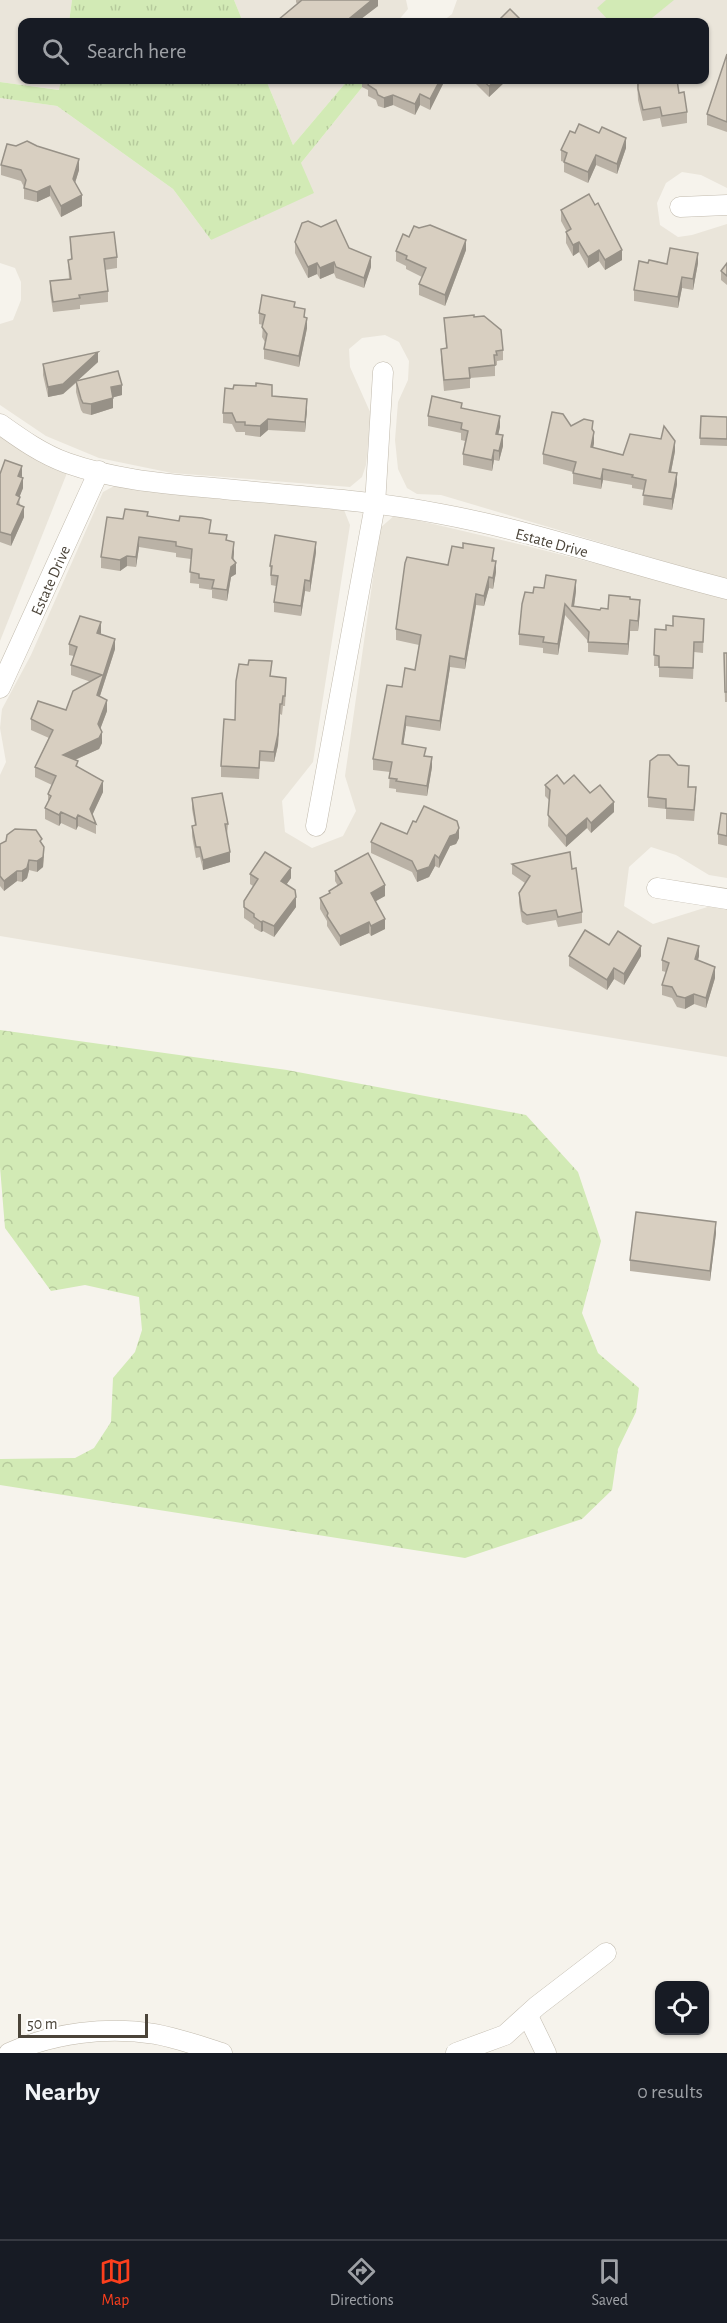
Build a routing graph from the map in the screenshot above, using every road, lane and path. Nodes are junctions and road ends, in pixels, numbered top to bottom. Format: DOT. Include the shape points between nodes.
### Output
graph roads {
  1 [pos="727,205"];
  2 [pos="680,207"];
  3 [pos="383,372"];
  4 [pos="0,424"];
  5 [pos="99,471"];
  6 [pos="375,505"];
  7 [pos="727,589"];
  8 [pos="0,688"];
  9 [pos="316,826"];
  10 [pos="657,888"];
  11 [pos="727,899"];
  12 [pos="606,1953"];
  13 [pos="528,2016"];
  14 [pos="9,2053"];
  15 [pos="222,2053"];
  16 [pos="456,2053"];
  17 [pos="546,2053"];
  1 -- 2 [label="street"];
  3 -- 6 [label="street"];
  4 -- 5 [label="street, Estate Drive" via="67,463"];
  5 -- 6 [label="street, Estate Drive" via="138,481"];
  5 -- 8 [label="street, Estate Drive"];
  6 -- 7 [label="street, Estate Drive" via="451,516"];
  6 -- 9 [label="street"];
  10 -- 11 [label="street"];
  12 -- 13 [label="street"];
  13 -- 16 [label="street" via="506,2035"];
  13 -- 17 [label="street"];
  14 -- 15 [label="street" via="75,2034 116,2030 155,2034"];
}
